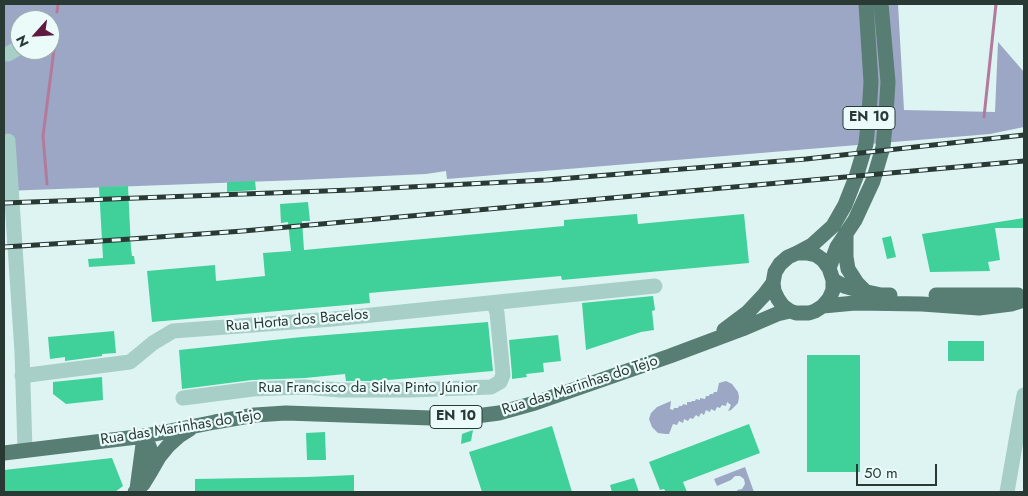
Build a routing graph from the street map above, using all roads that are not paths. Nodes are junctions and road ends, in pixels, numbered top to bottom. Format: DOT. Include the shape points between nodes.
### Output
graph roads {
  1 [pos="866,4"];
  2 [pos="881,4"];
  3 [pos="8,141"];
  4 [pos="839,230"];
  5 [pos="797,253"];
  6 [pos="831,274"];
  7 [pos="773,283"];
  8 [pos="655,286"];
  9 [pos="867,293"];
  10 [pos="1024,295"];
  11 [pos="1024,300"];
  12 [pos="489,303"];
  13 [pos="823,306"];
  14 [pos="790,310"];
  15 [pos="705,343"];
  16 [pos="22,376"];
  17 [pos="1024,395"];
  18 [pos="183,398"];
  19 [pos="197,425"];
  20 [pos="145,436"];
  21 [pos="107,441"];
  22 [pos="25,450"];
  23 [pos="4,453"];
  24 [pos="145,468"];
  25 [pos="136,491"];
  26 [pos="1007,492"];
  1 -- 4 [label="main road, EN 10" via="871,82 866,144"];
  2 -- 4 [label="main road, EN 10" via="888,82 882,147 873,181 855,220"];
  3 -- 16 [label="street"];
  4 -- 5 [label="main road, EN 10"];
  4 -- 6 [label="main road, EN 10"];
  4 -- 9 [label="main road, EN 10" via="848,269"];
  5 -- 6 [label="main road" via="816,255"];
  5 -- 7 [label="main road" via="780,264"];
  6 -- 9 [label="main road" via="844,286"];
  6 -- 13 [label="main road" via="833,290"];
  7 -- 14 [label="main road" via="778,299"];
  7 -- 15 [label="main road, EN 10" via="748,312"];
  8 -- 12 [label="street, Rua Horta dos Bacelos"];
  9 -- 10 [label="main road"];
  11 -- 13 [label="main road" via="979,308 855,303"];
  12 -- 16 [label="street, Rua Horta dos Bacelos" via="172,331 130,362"];
  12 -- 18 [label="street, Rua Francisco da Silva Pinto Júnior" via="497,313 502,375 500,382 491,386 410,390 253,388"];
  13 -- 14 [label="main road" via="809,313"];
  14 -- 15 [label="main road, Rua das Marinhas do Tejo / EN 10"];
  15 -- 19 [label="main road, Rua das Marinhas do Tejo / EN 10" via="498,413 438,418 286,413"];
  16 -- 22 [label="street"];
  17 -- 26 [label="street"];
  19 -- 20 [label="main road, Rua das Marinhas do Tejo / EN 10"];
  19 -- 24 [label="main road" via="179,436"];
  20 -- 21 [label="main road, Rua das Marinhas do Tejo / EN 10"];
  20 -- 24 [label="main road" via="152,460"];
  21 -- 22 [label="main road, Rua das Marinhas do Tejo / EN 10"];
  21 -- 24 [label="main road" via="128,446"];
  22 -- 23 [label="main road, Rua das Marinhas do Tejo / EN 10"];
  24 -- 25 [label="main road" via="143,484"];
}
